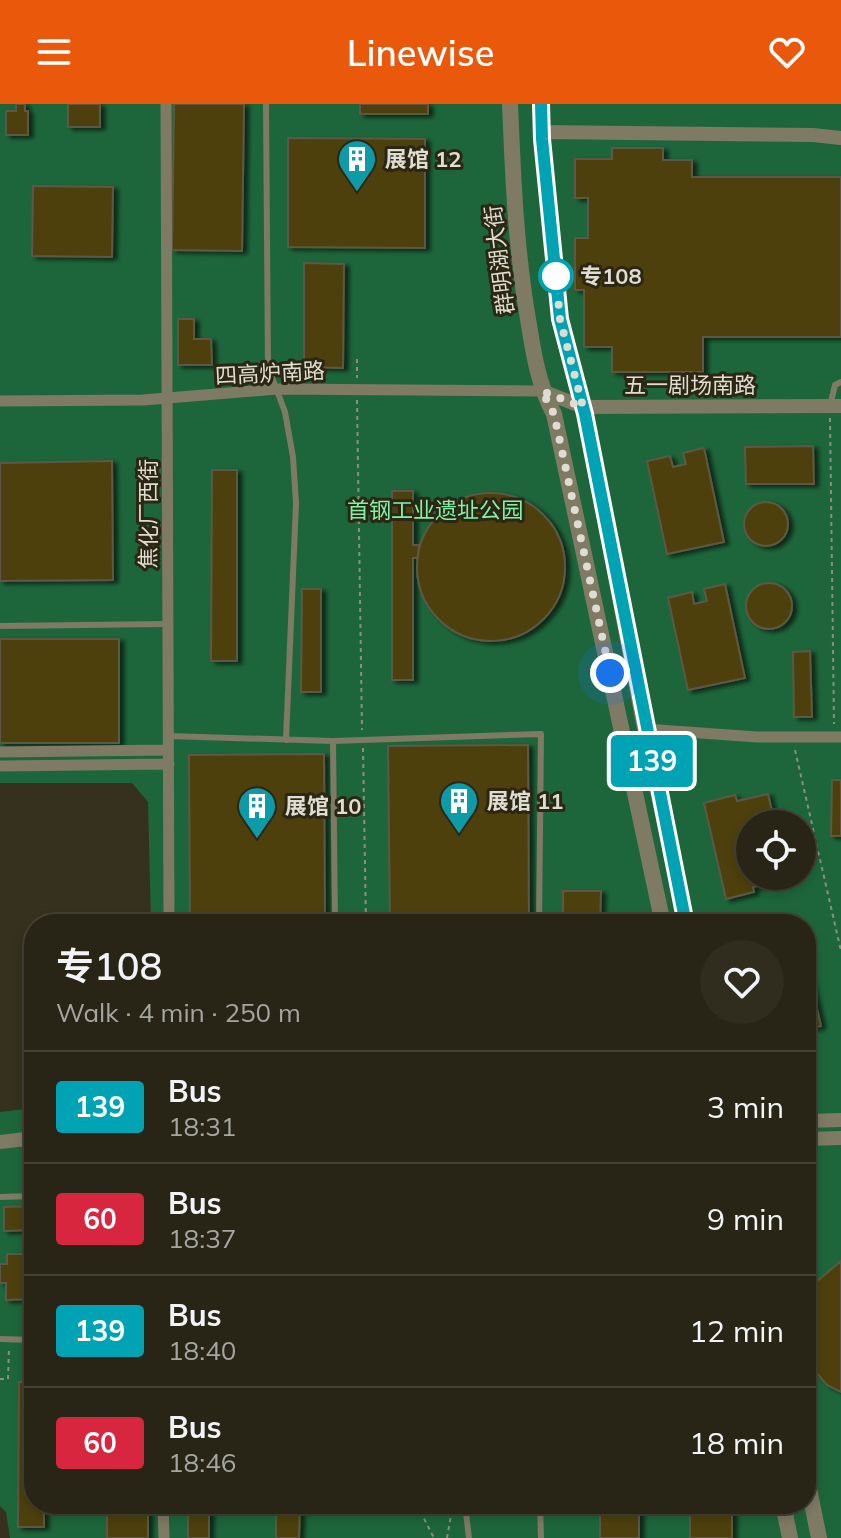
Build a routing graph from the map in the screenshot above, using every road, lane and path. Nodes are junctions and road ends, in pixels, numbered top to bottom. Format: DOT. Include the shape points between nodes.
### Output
graph roads {
  1 [pos="166,104"];
  2 [pos="266,104"];
  3 [pos="510,104"];
  4 [pos="541,104"];
  5 [pos="541,132"];
  6 [pos="841,138"];
  7 [pos="357,359"];
  8 [pos="841,382"];
  9 [pos="277,389"];
  10 [pos="542,391"];
  11 [pos="169,399"];
  12 [pos="0,401"];
  13 [pos="835,406"];
  14 [pos="583,407"];
  15 [pos="167,624"];
  16 [pos="0,626"];
  17 [pos="645,729"];
  18 [pos="362,732"];
  19 [pos="168,736"];
  20 [pos="792,737"];
  21 [pos="837,737"];
  22 [pos="286,740"];
  23 [pos="333,741"];
  24 [pos="363,748"];
  25 [pos="168,750"];
  26 [pos="0,752"];
  27 [pos="169,764"];
  28 [pos="0,766"];
  29 [pos="169,914"];
  30 [pos="335,914"];
  31 [pos="366,914"];
  32 [pos="539,914"];
  33 [pos="661,914"];
  34 [pos="684,914"];
  35 [pos="836,929"];
  36 [pos="841,929"];
  37 [pos="841,951"];
  38 [pos="841,1120"];
  39 [pos="816,1121"];
  40 [pos="841,1138"];
  41 [pos="24,1139"];
  42 [pos="816,1139"];
  43 [pos="0,1142"];
  44 [pos="24,1196"];
  45 [pos="0,1197"];
  46 [pos="0,1339"];
  47 [pos="9,1339"];
  48 [pos="24,1340"];
  49 [pos="0,1379"];
  50 [pos="163,1514"];
  51 [pos="423,1514"];
  52 [pos="453,1514"];
  53 [pos="467,1514"];
  54 [pos="540,1514"];
  55 [pos="785,1514"];
  56 [pos="814,1514"];
  57 [pos="164,1538"];
  58 [pos="434,1538"];
  59 [pos="447,1538"];
  60 [pos="469,1538"];
  61 [pos="541,1538"];
  62 [pos="790,1538"];
  63 [pos="819,1538"];
  1 -- 11 [label="street, 焦化厂西街"];
  2 -- 9 [label="lane" via="268,367"];
  3 -- 10 [label="main road, 群明湖大街" via="514,219"];
  4 -- 5 [label="main road"];
  5 -- 6 [label="street"];
  5 -- 14 [label="main road" via="560,319"];
  7 -- 18 [label="path"];
  8 -- 13 [label="lane" via="835,385"];
  9 -- 10 [label="street, 四高炉南路"];
  9 -- 11 [label="street, 四高炉南路"];
  9 -- 22 [label="lane" via="293,457 296,503"];
  10 -- 14 [label="street, 五一剧场南路"];
  10 -- 33 [label="main road, 群明湖大街" via="554,414"];
  11 -- 12 [label="street, 四高炉南路"];
  11 -- 15 [label="street, 焦化厂西街"];
  13 -- 14 [label="street, 五一剧场南路"];
  13 -- 21 [label="path"];
  14 -- 17 [label="main road"];
  15 -- 16 [label="lane"];
  15 -- 19 [label="street, 焦化厂西街"];
  17 -- 20 [label="street"];
  17 -- 34 [label="main road"];
  19 -- 22 [label="lane"];
  19 -- 25 [label="street, 焦化厂西街"];
  20 -- 21 [label="street"];
  20 -- 35 [label="path"];
  22 -- 23 [label="lane"];
  23 -- 30 [label="lane"];
  23 -- 32 [label="lane" via="541,734"];
  24 -- 31 [label="path"];
  25 -- 26 [label="street"];
  25 -- 27 [label="street, 焦化厂西街"];
  27 -- 28 [label="street"];
  27 -- 29 [label="street, 焦化厂西街"];
  35 -- 36 [label="path"];
  35 -- 37 [label="path"];
  38 -- 39 [label="street"];
  40 -- 42 [label="street"];
  41 -- 43 [label="street"];
  44 -- 45 [label="lane"];
  46 -- 47 [label="lane"];
  47 -- 48 [label="lane"];
  47 -- 49 [label="path" via="8,1379"];
  50 -- 57 [label="street"];
  51 -- 58 [label="path"];
  52 -- 59 [label="path"];
  53 -- 60 [label="lane"];
  54 -- 61 [label="lane"];
  55 -- 62 [label="main road"];
  56 -- 63 [label="main road"];
}
